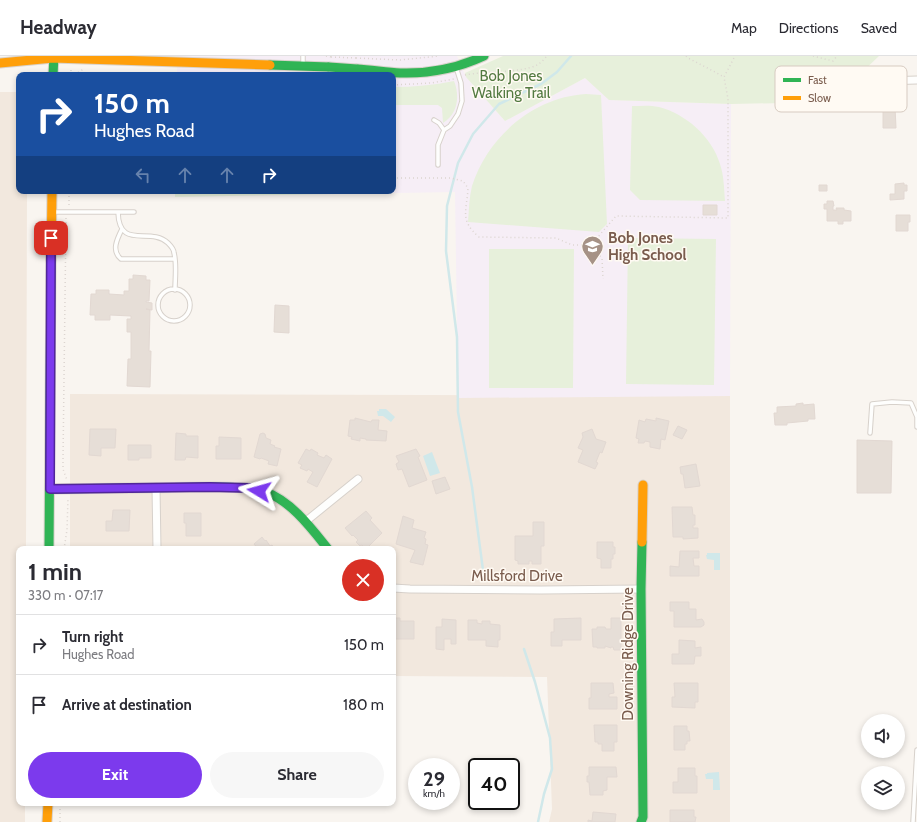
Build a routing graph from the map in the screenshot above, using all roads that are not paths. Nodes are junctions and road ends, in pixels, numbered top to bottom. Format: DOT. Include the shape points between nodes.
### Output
graph roads {
  1 [pos="303,56"];
  2 [pos="484,56"];
  3 [pos="54,57"];
  4 [pos="0,63"];
  5 [pos="303,66"];
  6 [pos="456,66"];
  7 [pos="53,72"];
  8 [pos="394,72"];
  9 [pos="396,72"];
  10 [pos="907,80"];
  11 [pos="917,80"];
  12 [pos="434,120"];
  13 [pos="444,130"];
  14 [pos="438,165"];
  15 [pos="52,194"];
  16 [pos="51,212"];
  17 [pos="118,212"];
  18 [pos="134,212"];
  19 [pos="122,229"];
  20 [pos="175,259"];
  21 [pos="175,290"];
  22 [pos="917,427"];
  23 [pos="870,433"];
  24 [pos="358,479"];
  25 [pos="643,486"];
  26 [pos="156,487"];
  27 [pos="50,489"];
  28 [pos="305,522"];
  29 [pos="49,546"];
  30 [pos="157,546"];
  31 [pos="325,546"];
  32 [pos="396,588"];
  33 [pos="641,589"];
  34 [pos="917,750"];
  35 [pos="48,806"];
  36 [pos="48,822"];
  37 [pos="641,822"];
  38 [pos="913,822"];
  1 -- 5 [label="lane"];
  2 -- 6 [label="street"];
  3 -- 4 [label="street"];
  3 -- 5 [label="street"];
  3 -- 7 [label="street"];
  5 -- 8 [label="street, bridge"];
  6 -- 9 [label="street, bridge" via="428,72"];
  6 -- 13 [label="lane" via="461,83 462,101 458,114"];
  10 -- 11 [label="street"];
  12 -- 13 [label="lane"];
  13 -- 14 [label="lane" via="438,145"];
  15 -- 16 [label="street"];
  16 -- 17 [label="lane"];
  16 -- 27 [label="street"];
  17 -- 18 [label="lane"];
  17 -- 19 [label="lane"];
  19 -- 20 [label="lane" via="129,235 158,236 164,239 172,246"];
  19 -- 20 [label="lane" via="115,244 116,253 121,259"];
  20 -- 21 [label="lane"];
  21 -- 21 [label="lane" via="162,295 158,304 163,317 173,321 183,318 190,303 185,294"];
  22 -- 23 [label="lane" via="917,417 911,403 872,404"];
  24 -- 28 [label="street"];
  25 -- 33 [label="street, Downing Ridge Drive"];
  26 -- 27 [label="street"];
  26 -- 28 [label="street" via="250,488 269,493 284,502"];
  26 -- 30 [label="street"];
  27 -- 29 [label="street"];
  28 -- 31 [label="street"];
  32 -- 33 [label="street, Millsford Drive"];
  33 -- 37 [label="street, Downing Ridge Drive"];
  34 -- 38 [label="lane"];
  35 -- 36 [label="street"];
}
